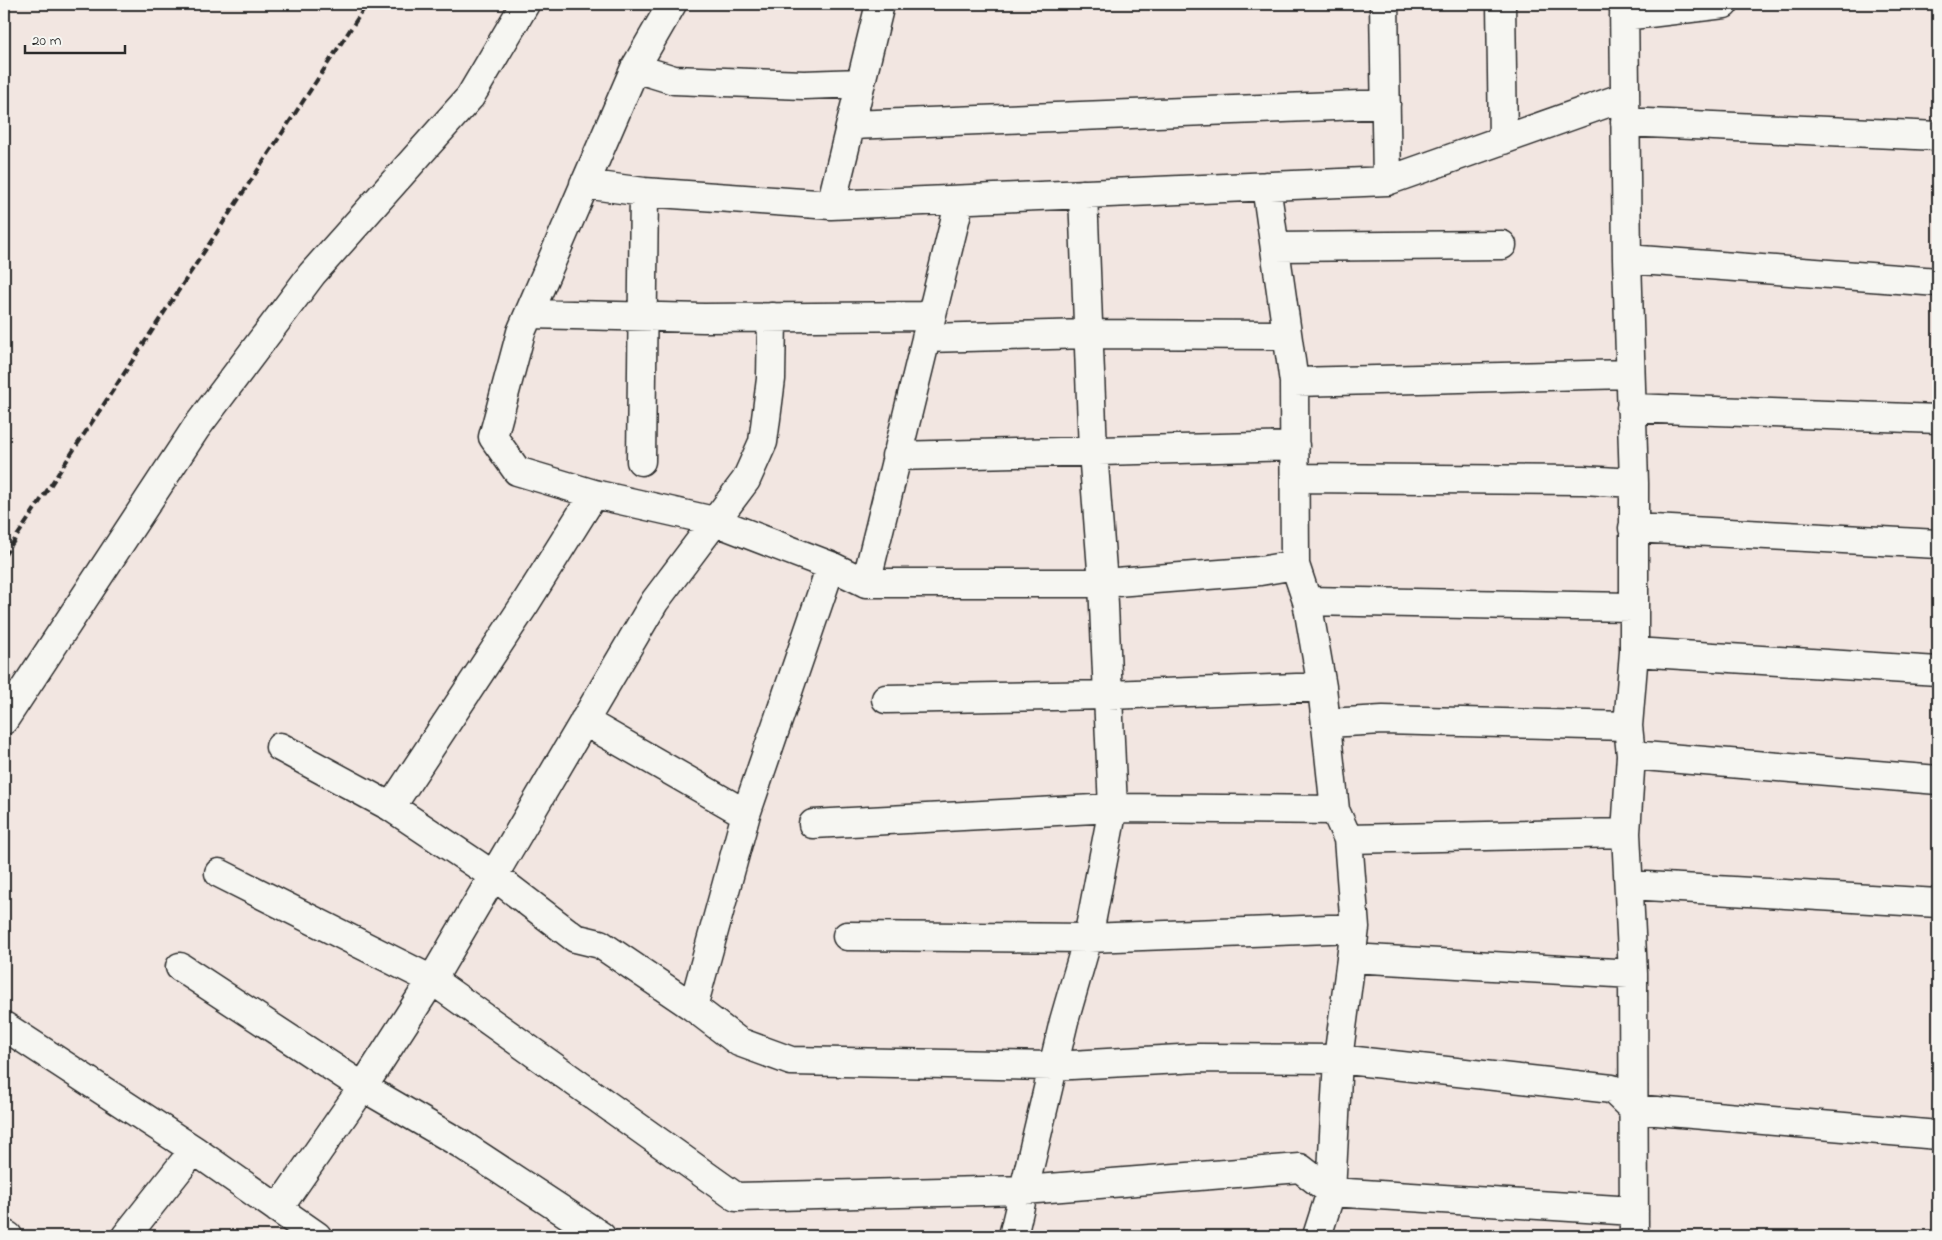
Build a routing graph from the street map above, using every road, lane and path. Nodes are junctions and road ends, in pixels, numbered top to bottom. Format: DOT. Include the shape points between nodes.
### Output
graph roads {
  1 [pos="525,4"];
  2 [pos="672,4"];
  3 [pos="880,4"];
  4 [pos="1384,4"];
  5 [pos="1501,4"];
  6 [pos="1724,4"];
  7 [pos="1624,10"];
  8 [pos="635,68"];
  9 [pos="861,83"];
  10 [pos="1386,104"];
  11 [pos="1624,109"];
  12 [pos="851,125"];
  13 [pos="1938,136"];
  14 [pos="1503,140"];
  15 [pos="1387,181"];
  16 [pos="584,184"];
  17 [pos="1266,186"];
  18 [pos="644,192"];
  19 [pos="1084,194"];
  20 [pos="960,200"];
  21 [pos="831,205"];
  22 [pos="1502,245"];
  23 [pos="1275,247"];
  24 [pos="1627,259"];
  25 [pos="1938,282"];
  26 [pos="529,314"];
  27 [pos="643,316"];
  28 [pos="772,317"];
  29 [pos="928,327"];
  30 [pos="1089,334"];
  31 [pos="1287,335"];
  32 [pos="1630,374"];
  33 [pos="1294,382"];
  34 [pos="1631,408"];
  35 [pos="1938,420"];
  36 [pos="1295,446"];
  37 [pos="1093,451"];
  38 [pos="896,456"];
  39 [pos="641,461"];
  40 [pos="1296,478"];
  41 [pos="1634,483"];
  42 [pos="594,494"];
  43 [pos="714,521"];
  44 [pos="1633,528"];
  45 [pos="1938,544"];
  46 [pos="1295,565"];
  47 [pos="831,566"];
  48 [pos="866,583"];
  49 [pos="1104,583"];
  50 [pos="1307,601"];
  51 [pos="1632,607"];
  52 [pos="1634,652"];
  53 [pos="1938,671"];
  54 [pos="1322,687"];
  55 [pos="1108,695"];
  56 [pos="886,699"];
  57 [pos="4,720"];
  58 [pos="584,721"];
  59 [pos="1326,723"];
  60 [pos="1628,726"];
  61 [pos="280,747"];
  62 [pos="1631,755"];
  63 [pos="1938,780"];
  64 [pos="391,807"];
  65 [pos="1114,808"];
  66 [pos="1335,810"];
  67 [pos="746,814"];
  68 [pos="813,824"];
  69 [pos="1626,833"];
  70 [pos="1348,839"];
  71 [pos="219,873"];
  72 [pos="494,876"];
  73 [pos="1629,884"];
  74 [pos="1938,903"];
  75 [pos="1355,928"];
  76 [pos="847,936"];
  77 [pos="1088,938"];
  78 [pos="1351,958"];
  79 [pos="180,967"];
  80 [pos="1633,974"];
  81 [pos="432,980"];
  82 [pos="693,1006"];
  83 [pos="4,1026"];
  84 [pos="1338,1059"];
  85 [pos="1054,1066"];
  86 [pos="363,1087"];
  87 [pos="1633,1109"];
  88 [pos="1938,1135"];
  89 [pos="194,1150"];
  90 [pos="1024,1190"];
  91 [pos="1331,1192"];
  92 [pos="278,1209"];
  93 [pos="1634,1224"];
  94 [pos="4,1234"];
  95 [pos="8,1236"];
  96 [pos="126,1236"];
  97 [pos="317,1236"];
  98 [pos="601,1236"];
  99 [pos="1013,1236"];
  100 [pos="1317,1236"];
  1 -- 57 [label="street" via="470,97 312,274 196,428"];
  2 -- 8 [label="street"];
  3 -- 9 [label="street"];
  4 -- 10 [label="street"];
  5 -- 14 [label="street"];
  6 -- 7 [label="street"];
  7 -- 11 [label="street"];
  8 -- 9 [label="street" via="674,80 804,85"];
  8 -- 16 [label="street"];
  9 -- 12 [label="street"];
  10 -- 12 [label="street"];
  10 -- 15 [label="street"];
  11 -- 13 [label="street"];
  11 -- 14 [label="street"];
  11 -- 24 [label="street"];
  12 -- 21 [label="street"];
  14 -- 15 [label="street"];
  15 -- 17 [label="street"];
  16 -- 18 [label="street"];
  16 -- 26 [label="street"];
  17 -- 19 [label="street"];
  17 -- 23 [label="street"];
  18 -- 21 [label="street"];
  18 -- 27 [label="street"];
  19 -- 20 [label="street"];
  19 -- 30 [label="street"];
  20 -- 21 [label="street"];
  20 -- 29 [label="street"];
  22 -- 23 [label="street"];
  23 -- 31 [label="street"];
  24 -- 25 [label="street"];
  24 -- 32 [label="street"];
  26 -- 27 [label="street"];
  26 -- 42 [label="street" via="521,332 493,437 518,471"];
  27 -- 28 [label="street"];
  27 -- 39 [label="street"];
  28 -- 29 [label="street"];
  28 -- 43 [label="street" via="771,378 763,442 746,480"];
  29 -- 30 [label="street"];
  29 -- 38 [label="street"];
  30 -- 31 [label="street"];
  30 -- 37 [label="street"];
  31 -- 33 [label="street"];
  32 -- 33 [label="street"];
  32 -- 34 [label="street"];
  33 -- 36 [label="street"];
  34 -- 35 [label="street"];
  34 -- 41 [label="street"];
  36 -- 37 [label="street"];
  36 -- 40 [label="street"];
  37 -- 38 [label="street"];
  37 -- 49 [label="street"];
  38 -- 48 [label="street"];
  40 -- 41 [label="street"];
  40 -- 46 [label="street"];
  41 -- 44 [label="street"];
  42 -- 43 [label="street"];
  42 -- 64 [label="street"];
  43 -- 47 [label="street"];
  43 -- 58 [label="street" via="655,600"];
  44 -- 45 [label="street"];
  44 -- 51 [label="street"];
  46 -- 49 [label="street" via="1260,571"];
  46 -- 50 [label="street"];
  47 -- 48 [label="street"];
  47 -- 67 [label="street"];
  48 -- 49 [label="street"];
  49 -- 55 [label="street"];
  50 -- 51 [label="street"];
  50 -- 54 [label="street"];
  51 -- 52 [label="street"];
  52 -- 53 [label="street"];
  52 -- 60 [label="street"];
  54 -- 55 [label="street"];
  54 -- 59 [label="street"];
  55 -- 56 [label="street"];
  55 -- 65 [label="street"];
  58 -- 67 [label="street"];
  58 -- 72 [label="street"];
  59 -- 60 [label="street" via="1384,720"];
  59 -- 66 [label="street"];
  60 -- 62 [label="street"];
  61 -- 64 [label="street"];
  62 -- 63 [label="street"];
  62 -- 69 [label="street"];
  64 -- 72 [label="street"];
  65 -- 66 [label="street"];
  65 -- 68 [label="street"];
  65 -- 77 [label="street"];
  66 -- 70 [label="street"];
  67 -- 82 [label="street"];
  69 -- 70 [label="street"];
  69 -- 73 [label="street"];
  70 -- 75 [label="street"];
  71 -- 81 [label="street"];
  72 -- 81 [label="street"];
  72 -- 82 [label="street" via="575,938 600,944"];
  73 -- 74 [label="street"];
  73 -- 80 [label="street"];
  75 -- 77 [label="street"];
  75 -- 78 [label="street"];
  76 -- 77 [label="street"];
  77 -- 85 [label="street"];
  78 -- 80 [label="street"];
  78 -- 84 [label="street"];
  79 -- 86 [label="street"];
  80 -- 87 [label="street"];
  81 -- 86 [label="street"];
  81 -- 90 [label="street" via="736,1197"];
  82 -- 85 [label="street" via="738,1042 791,1061"];
  83 -- 89 [label="street"];
  84 -- 85 [label="street" via="1198,1058"];
  84 -- 87 [label="street" via="1612,1089"];
  84 -- 91 [label="street"];
  85 -- 90 [label="street"];
  86 -- 92 [label="street"];
  86 -- 98 [label="street" via="461,1144"];
  87 -- 88 [label="street"];
  87 -- 93 [label="street"];
  89 -- 92 [label="street"];
  89 -- 96 [label="street"];
  90 -- 91 [label="street" via="1300,1168"];
  90 -- 99 [label="street"];
  91 -- 93 [label="street"];
  91 -- 100 [label="street"];
  92 -- 97 [label="street"];
  94 -- 95 [label="street"];
}
